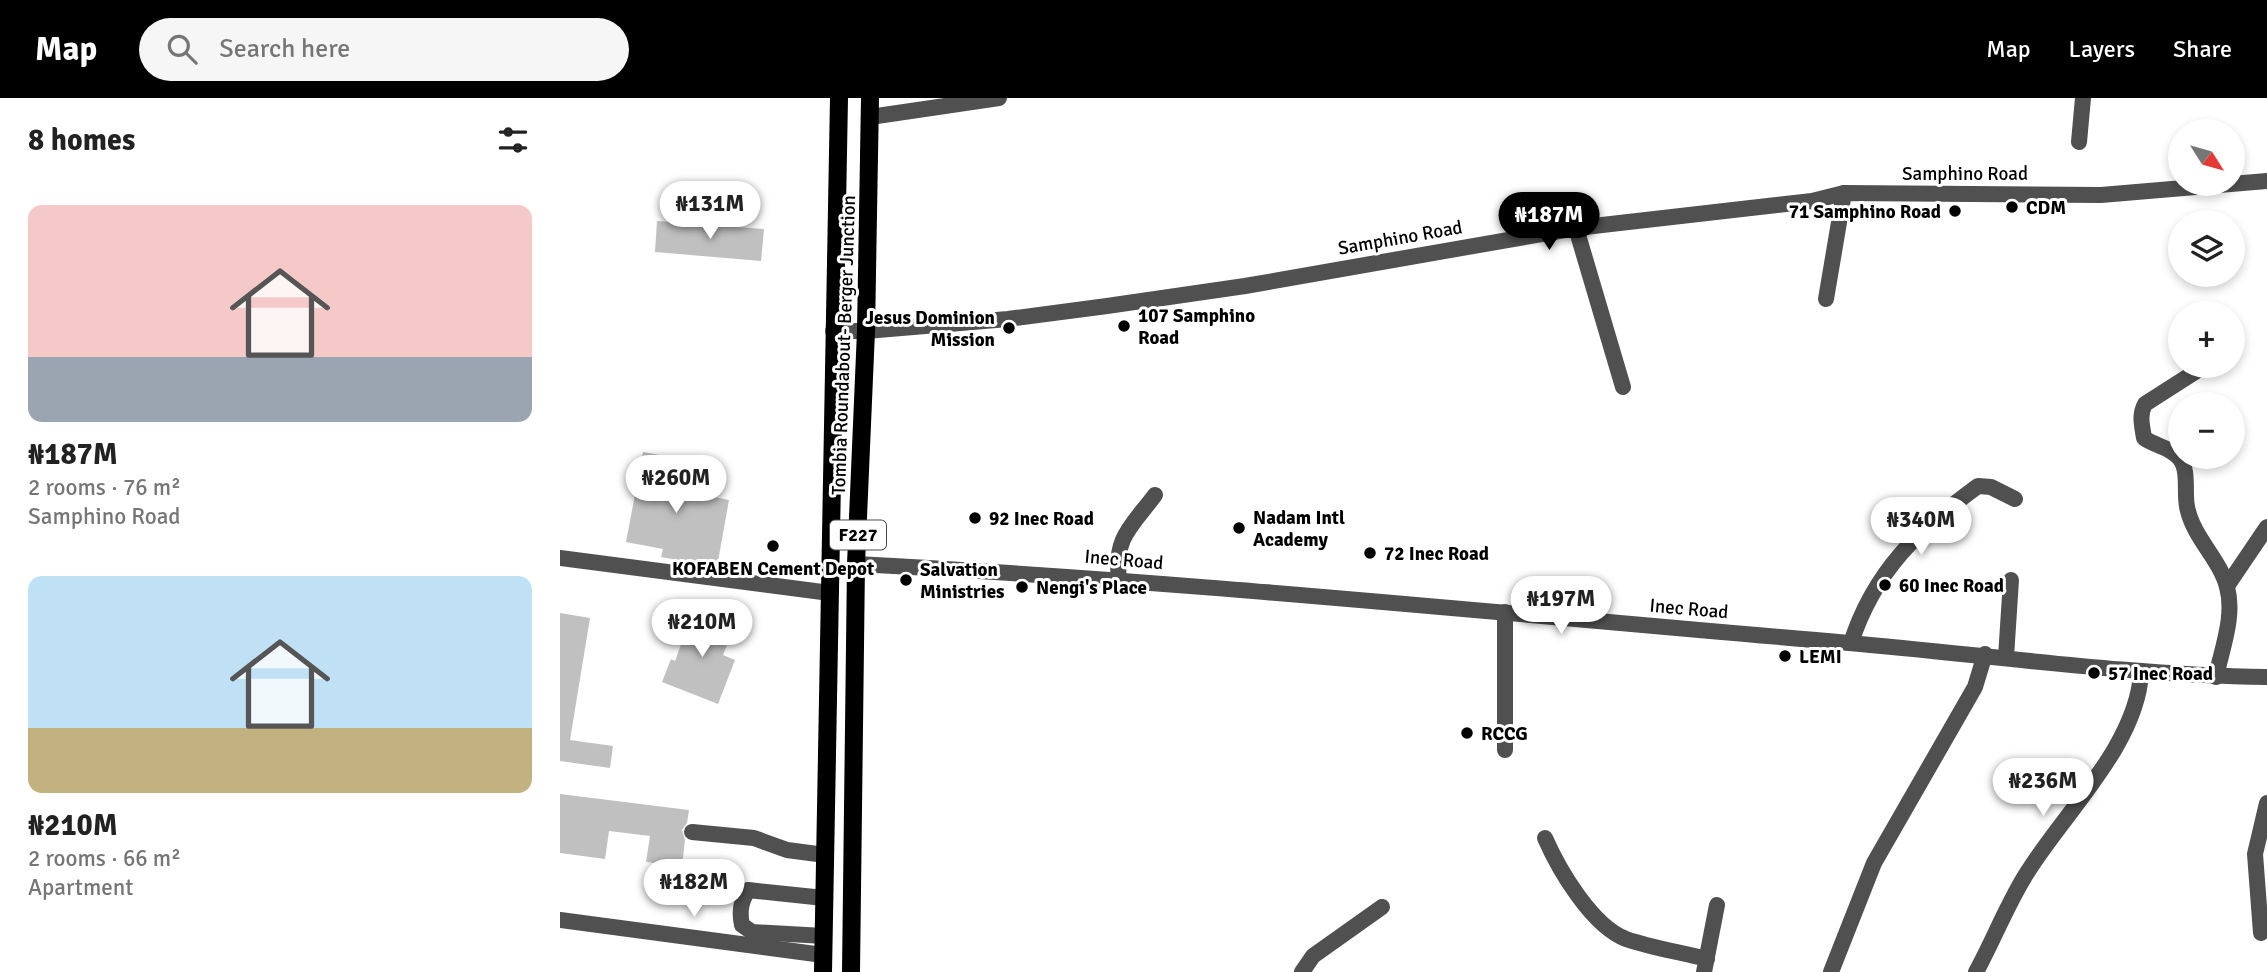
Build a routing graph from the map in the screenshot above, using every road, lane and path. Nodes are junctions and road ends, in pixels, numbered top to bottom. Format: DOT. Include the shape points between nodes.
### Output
graph roads {
  1 [pos="839,98"];
  2 [pos="870,98"];
  3 [pos="999,98"];
  4 [pos="2083,98"];
  5 [pos="870,117"];
  6 [pos="2079,142"];
  7 [pos="2267,181"];
  8 [pos="1844,193"];
  9 [pos="1576,228"];
  10 [pos="1826,299"];
  11 [pos="833,331"];
  12 [pos="866,331"];
  13 [pos="2186,378"];
  14 [pos="1623,387"];
  15 [pos="1155,495"];
  16 [pos="2015,499"];
  17 [pos="2267,527"];
  18 [pos="560,558"];
  19 [pos="856,564"];
  20 [pos="1119,580"];
  21 [pos="2011,580"];
  22 [pos="2227,586"];
  23 [pos="830,593"];
  24 [pos="1504,612"];
  25 [pos="1851,643"];
  26 [pos="1984,654"];
  27 [pos="2006,657"];
  28 [pos="2141,673"];
  29 [pos="2216,677"];
  30 [pos="2267,677"];
  31 [pos="1505,750"];
  32 [pos="2267,803"];
  33 [pos="692,832"];
  34 [pos="1545,838"];
  35 [pos="825,855"];
  36 [pos="824,898"];
  37 [pos="1717,905"];
  38 [pos="1382,907"];
  39 [pos="560,920"];
  40 [pos="2261,933"];
  41 [pos="824,936"];
  42 [pos="823,963"];
  43 [pos="1705,965"];
  44 [pos="851,972"];
  45 [pos="1302,972"];
  46 [pos="1831,972"];
  47 [pos="1976,972"];
  1 -- 11 [label="main road, Tombia Roundabout- Berger Junction / F227"];
  2 -- 5 [label="main road, Tombia Roundabout- Berger Junction / F227"];
  3 -- 5 [label="street"];
  4 -- 6 [label="street"];
  5 -- 12 [label="main road, Tombia Roundabout- Berger Junction / F227"];
  7 -- 8 [label="street, Samphino Road" via="2101,195"];
  8 -- 9 [label="street, Samphino Road" via="1812,201"];
  8 -- 10 [label="street"];
  9 -- 12 [label="street, Samphino Road" via="1245,286 1107,306"];
  9 -- 14 [label="street"];
  11 -- 12 [label="street, Samphino Road"];
  11 -- 23 [label="main road, Tombia Roundabout- Berger Junction / F227"];
  12 -- 19 [label="main road, Tombia Roundabout- Berger Junction / F227"];
  13 -- 22 [label="street" via="2145,404 2141,412 2144,438 2181,459 2187,510"];
  15 -- 20 [label="street" via="1121,540 1116,555"];
  16 -- 25 [label="street" via="1978,486 1950,506 1903,549 1876,583"];
  17 -- 22 [label="street"];
  18 -- 23 [label="street"];
  19 -- 20 [label="street, Inec Road"];
  19 -- 44 [label="main road, Tombia Roundabout- Berger Junction / F227"];
  20 -- 24 [label="street, Inec Road"];
  21 -- 27 [label="street"];
  22 -- 29 [label="street" via="2230,616"];
  23 -- 35 [label="main road, Tombia Roundabout- Berger Junction / F227"];
  24 -- 25 [label="street, Inec Road"];
  24 -- 31 [label="street"];
  25 -- 26 [label="street, Inec Road"];
  26 -- 27 [label="street, Inec Road"];
  26 -- 46 [label="street" via="1975,687 1874,863"];
  27 -- 28 [label="street, Inec Road"];
  28 -- 29 [label="street, Inec Road"];
  28 -- 47 [label="street" via="2134,709 2114,748 2025,876"];
  29 -- 30 [label="street, Inec Road"];
  32 -- 40 [label="street" via="2255,854"];
  33 -- 35 [label="street" via="754,838 787,850"];
  34 -- 43 [label="street" via="1559,870 1608,929"];
  35 -- 36 [label="main road, Tombia Roundabout- Berger Junction / F227"];
  36 -- 41 [label="main road, Tombia Roundabout- Berger Junction / F227"];
  36 -- 41 [label="street" via="748,890 740,914 742,925 752,932"];
  37 -- 43 [label="street"];
  38 -- 45 [label="street" via="1313,956"];
  39 -- 42 [label="street"];
  41 -- 42 [label="main road, Tombia Roundabout- Berger Junction / F227"];
}
